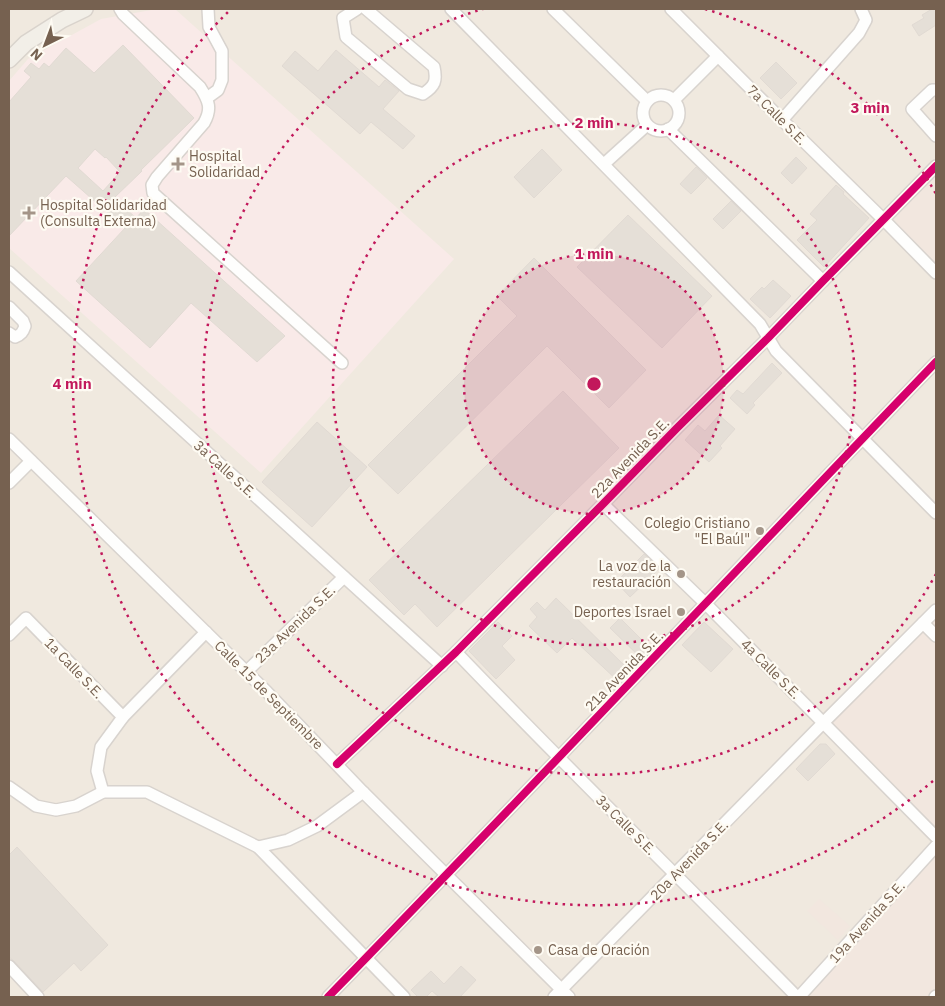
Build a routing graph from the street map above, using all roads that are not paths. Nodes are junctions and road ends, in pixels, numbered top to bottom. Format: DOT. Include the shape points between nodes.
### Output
graph roads {
  1 [pos="85,9"];
  2 [pos="120,9"];
  3 [pos="208,9"];
  4 [pos="366,9"];
  5 [pos="451,9"];
  6 [pos="553,9"];
  7 [pos="671,9"];
  8 [pos="861,9"];
  9 [pos="351,10"];
  10 [pos="718,56"];
  11 [pos="9,60"];
  12 [pos="936,90"];
  13 [pos="207,98"];
  14 [pos="674,100"];
  15 [pos="647,101"];
  16 [pos="782,120"];
  17 [pos="647,125"];
  18 [pos="668,129"];
  19 [pos="936,136"];
  20 [pos="604,164"];
  21 [pos="936,166"];
  22 [pos="884,220"];
  23 [pos="9,272"];
  24 [pos="936,273"];
  25 [pos="823,281"];
  26 [pos="9,307"];
  27 [pos="9,333"];
  28 [pos="768,338"];
  29 [pos="936,362"];
  30 [pos="342,363"];
  31 [pos="9,439"];
  32 [pos="862,439"];
  33 [pos="31,461"];
  34 [pos="9,483"];
  35 [pos="603,504"];
  36 [pos="936,513"];
  37 [pos="344,577"];
  38 [pos="706,604"];
  39 [pos="936,610"];
  40 [pos="923,623"];
  41 [pos="206,632"];
  42 [pos="9,636"];
  43 [pos="936,636"];
  44 [pos="456,652"];
  45 [pos="442,666"];
  46 [pos="246,672"];
  47 [pos="123,717"];
  48 [pos="824,722"];
  49 [pos="558,758"];
  50 [pos="337,764"];
  51 [pos="9,787"];
  52 [pos="103,792"];
  53 [pos="364,792"];
  54 [pos="936,837"];
  55 [pos="936,846"];
  56 [pos="258,847"];
  57 [pos="675,874"];
  58 [pos="447,875"];
  59 [pos="366,958"];
  60 [pos="9,966"];
  61 [pos="562,995"];
  62 [pos="38,997"];
  63 [pos="328,997"];
  64 [pos="404,997"];
  65 [pos="798,997"];
  1 -- 11 [label="main road" via="26,43"];
  2 -- 13 [label="street"];
  3 -- 13 [label="street" via="208,27 222,51 222,80 218,90"];
  4 -- 9 [label="street" via="434,67 436,76 432,88 423,94 408,89 346,37 343,18"];
  5 -- 20 [label="street"];
  6 -- 15 [label="street"];
  7 -- 10 [label="street, 7a Calle S.E."];
  8 -- 16 [label="street" via="866,20 859,33"];
  10 -- 14 [label="street"];
  10 -- 16 [label="street, 7a Calle S.E."];
  12 -- 19 [label="street" via="912,109"];
  13 -- 30 [label="street" via="209,114 204,123 157,177 152,185 153,193"];
  14 -- 15 [label="street" via="660,94"];
  14 -- 18 [label="street" via="679,113 674,125"];
  15 -- 17 [label="street" via="643,113"];
  16 -- 22 [label="street, 7a Calle S.E."];
  17 -- 18 [label="street" via="657,130"];
  17 -- 20 [label="street"];
  18 -- 25 [label="street"];
  20 -- 28 [label="street" via="760,324"];
  21 -- 22 [label="street, 22a Avenida S.E."];
  22 -- 24 [label="street, 7a Calle S.E."];
  22 -- 25 [label="street, 22a Avenida S.E."];
  23 -- 37 [label="street, 3a Calle S.E."];
  25 -- 28 [label="street, 22a Avenida S.E."];
  26 -- 27 [label="street" via="25,326 19,336"];
  28 -- 32 [label="street" via="776,351"];
  28 -- 35 [label="street, 22a Avenida S.E."];
  29 -- 32 [label="street, 21a Avenida S.E."];
  31 -- 33 [label="street, Calle 15 de Septiembre"];
  32 -- 36 [label="street"];
  32 -- 38 [label="street, 21a Avenida S.E."];
  33 -- 34 [label="street"];
  33 -- 41 [label="street, Calle 15 de Septiembre"];
  35 -- 38 [label="street, 4a Calle S.E."];
  35 -- 44 [label="street, 22a Avenida S.E."];
  37 -- 45 [label="street, 3a Calle S.E."];
  37 -- 46 [label="street, 23a Avenida S.E."];
  38 -- 48 [label="street, 4a Calle S.E."];
  38 -- 49 [label="street, 21a Avenida S.E."];
  39 -- 40 [label="street, 20a Avenida S.E."];
  40 -- 43 [label="street"];
  40 -- 48 [label="street, 20a Avenida S.E."];
  41 -- 46 [label="street, Calle 15 de Septiembre"];
  41 -- 47 [label="street"];
  42 -- 47 [label="street, 1a Calle S.E." via="26,618"];
  44 -- 45 [label="street, 22a Avenida S.E."];
  44 -- 49 [label="street, 3a Calle S.E."];
  45 -- 50 [label="street, 22a Avenida S.E."];
  46 -- 50 [label="street, Calle 15 de Septiembre"];
  47 -- 52 [label="street" via="101,747 97,771"];
  48 -- 54 [label="street, 4a Calle S.E."];
  48 -- 57 [label="street, 20a Avenida S.E."];
  49 -- 57 [label="street, 3a Calle S.E."];
  49 -- 58 [label="street, 21a Avenida S.E."];
  50 -- 53 [label="street, Calle 15 de Septiembre"];
  51 -- 52 [label="street" via="36,806 56,810 76,806"];
  52 -- 56 [label="street" via="147,792"];
  53 -- 56 [label="street" via="318,826 288,840"];
  53 -- 58 [label="street, Calle 15 de Septiembre"];
  55 -- 65 [label="street, 19a Avenida S.E."];
  56 -- 59 [label="street"];
  57 -- 61 [label="street, 20a Avenida S.E."];
  57 -- 65 [label="street, 3a Calle S.E."];
  58 -- 59 [label="street, 21a Avenida S.E."];
  58 -- 61 [label="street, Calle 15 de Septiembre"];
  59 -- 63 [label="street, 21a Avenida S.E."];
  59 -- 64 [label="street"];
  60 -- 62 [label="street"];
}
